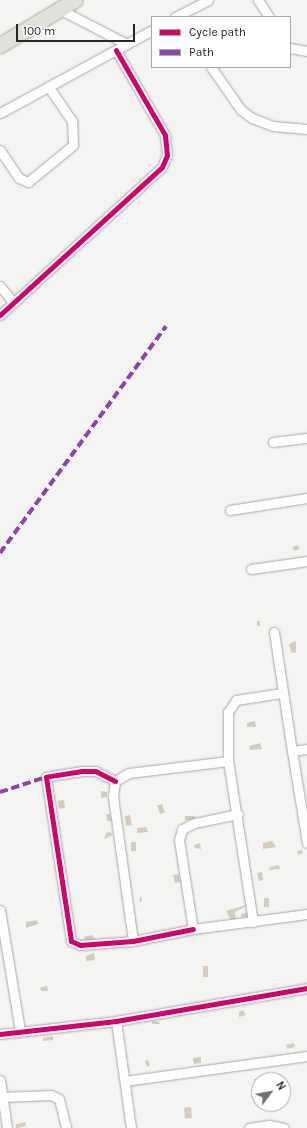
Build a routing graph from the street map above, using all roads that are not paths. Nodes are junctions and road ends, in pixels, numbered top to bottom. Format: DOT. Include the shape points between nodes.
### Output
graph roads {
  1 [pos="75,0"];
  2 [pos="208,0"];
  3 [pos="258,0"];
  4 [pos="61,10"];
  5 [pos="178,16"];
  6 [pos="268,16"];
  7 [pos="151,31"];
  8 [pos="127,44"];
  9 [pos="0,45"];
  10 [pos="291,48"];
  11 [pos="116,50"];
  12 [pos="307,51"];
  13 [pos="212,68"];
  14 [pos="48,86"];
  15 [pos="0,113"];
  16 [pos="307,128"];
  17 [pos="0,150"];
  18 [pos="0,286"];
  19 [pos="13,302"];
  20 [pos="0,315"];
  21 [pos="307,438"];
  22 [pos="273,442"];
  23 [pos="307,498"];
  24 [pos="230,510"];
  25 [pos="307,561"];
  26 [pos="251,569"];
  27 [pos="274,632"];
  28 [pos="282,693"];
  29 [pos="307,749"];
  30 [pos="292,751"];
  31 [pos="228,761"];
  32 [pos="116,781"];
  33 [pos="305,810"];
  34 [pos="238,814"];
  35 [pos="307,843"];
  36 [pos="0,910"];
  37 [pos="307,914"];
  38 [pos="253,922"];
  39 [pos="193,929"];
  40 [pos="132,941"];
  41 [pos="307,988"];
  42 [pos="116,1021"];
  43 [pos="20,1032"];
  44 [pos="0,1034"];
  45 [pos="307,1056"];
  46 [pos="0,1080"];
  47 [pos="125,1081"];
  48 [pos="2,1097"];
  49 [pos="7,1128"];
  50 [pos="66,1128"];
  51 [pos="131,1128"];
  52 [pos="249,1128"];
  53 [pos="284,1128"];
  1 -- 4 [label="main road"];
  2 -- 5 [label="street"];
  3 -- 6 [label="street"];
  4 -- 8 [label="street"];
  4 -- 9 [label="main road"];
  7 -- 8 [label="street"];
  8 -- 11 [label="street"];
  10 -- 12 [label="street"];
  11 -- 14 [label="street"];
  11 -- 19 [label="street" via="165,135 166,155 162,166"];
  13 -- 16 [label="street" via="241,110 252,118 273,126"];
  14 -- 15 [label="street"];
  14 -- 17 [label="street" via="72,121 73,145 28,182 18,178"];
  18 -- 19 [label="street"];
  19 -- 20 [label="street"];
  21 -- 22 [label="street"];
  23 -- 24 [label="street"];
  25 -- 26 [label="street"];
  27 -- 28 [label="street"];
  28 -- 30 [label="street"];
  28 -- 31 [label="street" via="233,702 228,712"];
  29 -- 30 [label="street"];
  30 -- 33 [label="street"];
  31 -- 32 [label="street" via="129,773"];
  31 -- 34 [label="street"];
  32 -- 40 [label="street" via="113,796"];
  32 -- 40 [label="street" via="94,771 82,770 46,777 71,941 80,945"];
  33 -- 35 [label="street"];
  34 -- 38 [label="street"];
  34 -- 39 [label="street" via="194,822 182,829 179,840"];
  36 -- 43 [label="street"];
  37 -- 38 [label="street"];
  38 -- 39 [label="street"];
  39 -- 40 [label="street"];
  41 -- 42 [label="street"];
  42 -- 43 [label="street"];
  42 -- 47 [label="street"];
  43 -- 44 [label="street"];
  45 -- 47 [label="street"];
  46 -- 48 [label="street"];
  47 -- 51 [label="street"];
  48 -- 49 [label="street"];
  48 -- 50 [label="street" via="51,1096 59,1099"];
  52 -- 53 [label="street"];
}
